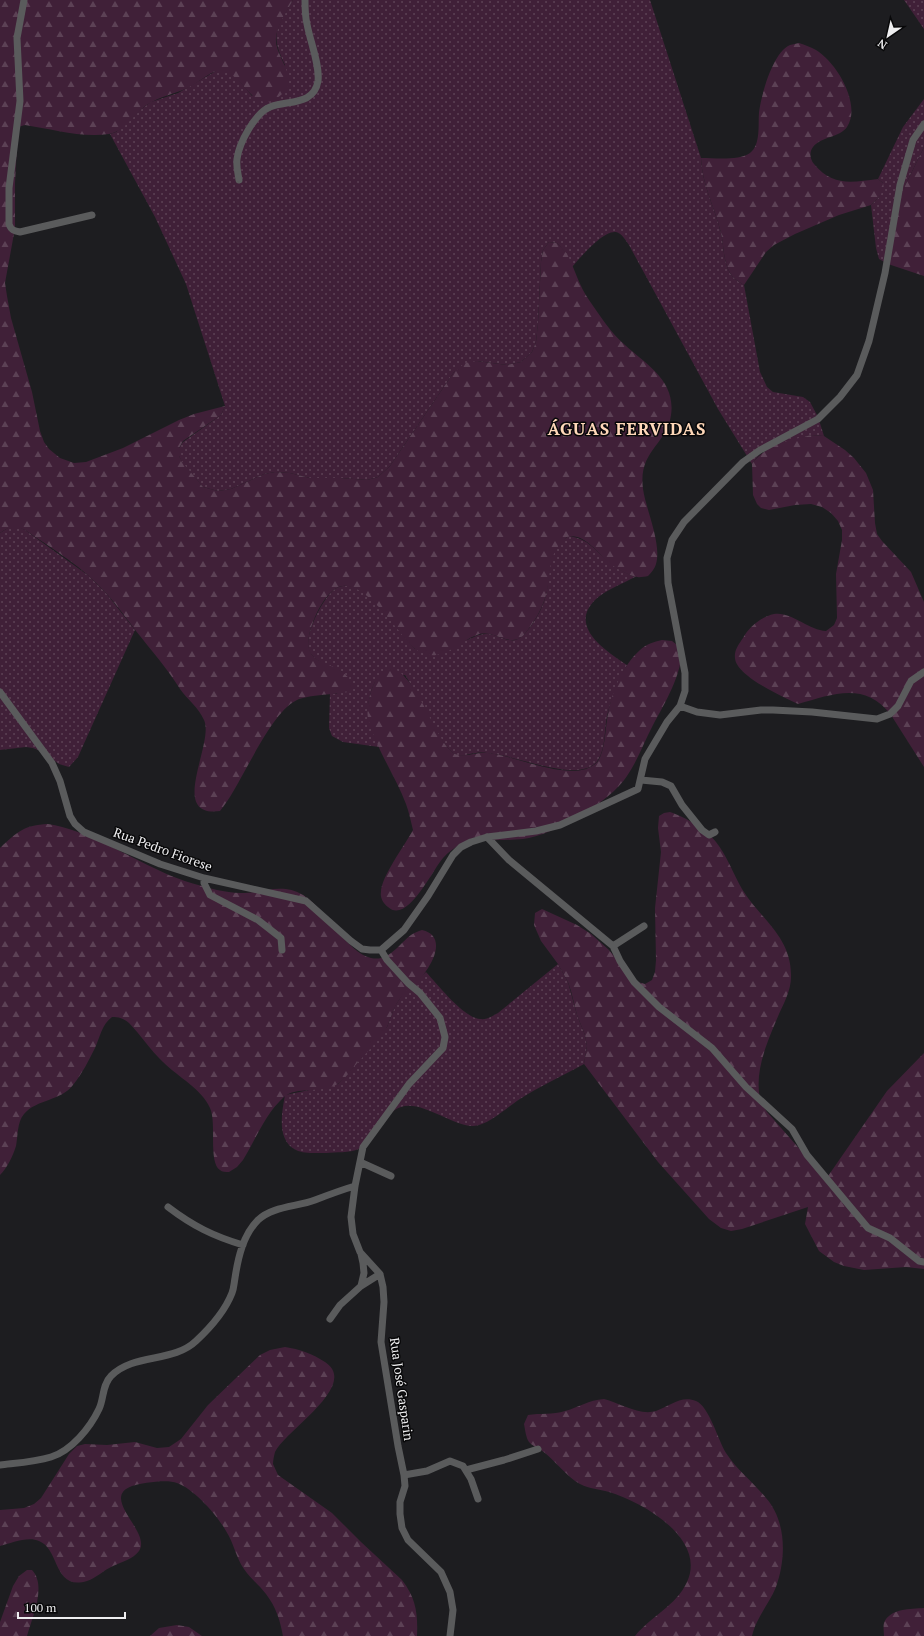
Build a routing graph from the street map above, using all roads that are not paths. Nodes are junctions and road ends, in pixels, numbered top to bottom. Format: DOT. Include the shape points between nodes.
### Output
graph roads {
  1 [pos="24,0"];
  2 [pos="305,0"];
  3 [pos="924,124"];
  4 [pos="239,180"];
  5 [pos="92,215"];
  6 [pos="924,672"];
  7 [pos="0,692"];
  8 [pos="680,706"];
  9 [pos="641,780"];
  10 [pos="715,832"];
  11 [pos="487,837"];
  12 [pos="204,878"];
  13 [pos="644,926"];
  14 [pos="613,946"];
  15 [pos="282,950"];
  16 [pos="381,950"];
  17 [pos="360,1162"];
  18 [pos="391,1176"];
  19 [pos="355,1186"];
  20 [pos="168,1207"];
  21 [pos="243,1245"];
  22 [pos="360,1252"];
  23 [pos="924,1262"];
  24 [pos="380,1274"];
  25 [pos="361,1286"];
  26 [pos="330,1319"];
  27 [pos="538,1449"];
  28 [pos="0,1465"];
  29 [pos="466,1470"];
  30 [pos="404,1475"];
  31 [pos="478,1499"];
  32 [pos="450,1636"];
  1 -- 5 [label="street" via="17,38 20,101 9,188 9,224 15,231 20,232"];
  2 -- 4 [label="street" via="306,22 318,82 308,98 270,107 260,113 239,150"];
  3 -- 8 [label="street" via="913,140 900,185 885,272 869,341 857,374 840,397 818,419 743,462 684,522 672,540 667,558 668,583 685,673 685,691"];
  6 -- 8 [label="street" via="911,681 898,706 890,714 877,719 774,710 720,715 696,712"];
  7 -- 12 [label="street, Rua Pedro Fiorese" via="52,763 75,824 84,832 160,864"];
  8 -- 9 [label="street" via="645,758"];
  9 -- 10 [label="street" via="667,783 702,830 709,835"];
  9 -- 11 [label="street" via="638,789 560,825 536,831"];
  11 -- 14 [label="street" via="509,860"];
  11 -- 16 [label="street" via="461,846 404,930"];
  12 -- 15 [label="street" via="210,895 258,920 281,938"];
  12 -- 16 [label="street, Rua Pedro Fiorese" via="306,901 351,941 362,948"];
  13 -- 14 [label="street"];
  14 -- 23 [label="street" via="634,982 658,1007 712,1048 746,1087 792,1129 807,1155 868,1228 890,1238 919,1261"];
  16 -- 17 [label="street" via="387,960 420,993 440,1018 445,1037 443,1048 409,1084 363,1147"];
  17 -- 18 [label="street"];
  17 -- 19 [label="street"];
  19 -- 21 [label="street" via="314,1201 270,1212 259,1220"];
  19 -- 22 [label="street" via="351,1217 353,1234"];
  20 -- 21 [label="street" via="198,1228"];
  21 -- 28 [label="street" via="232,1292 225,1308 198,1340 187,1349 140,1361 118,1370 110,1377 99,1408 76,1442 52,1457"];
  22 -- 24 [label="street"];
  22 -- 25 [label="street" via="364,1274"];
  24 -- 25 [label="street"];
  24 -- 30 [label="street, Rua José Gasparin" via="384,1302 381,1342"];
  25 -- 26 [label="street" via="340,1305"];
  27 -- 29 [label="street"];
  29 -- 30 [label="street" via="463,1466 450,1461 426,1471"];
  29 -- 31 [label="street"];
  30 -- 32 [label="street, Rua José Gasparin" via="405,1486 400,1502 402,1528 408,1540 441,1572 450,1592 453,1610"];
}
